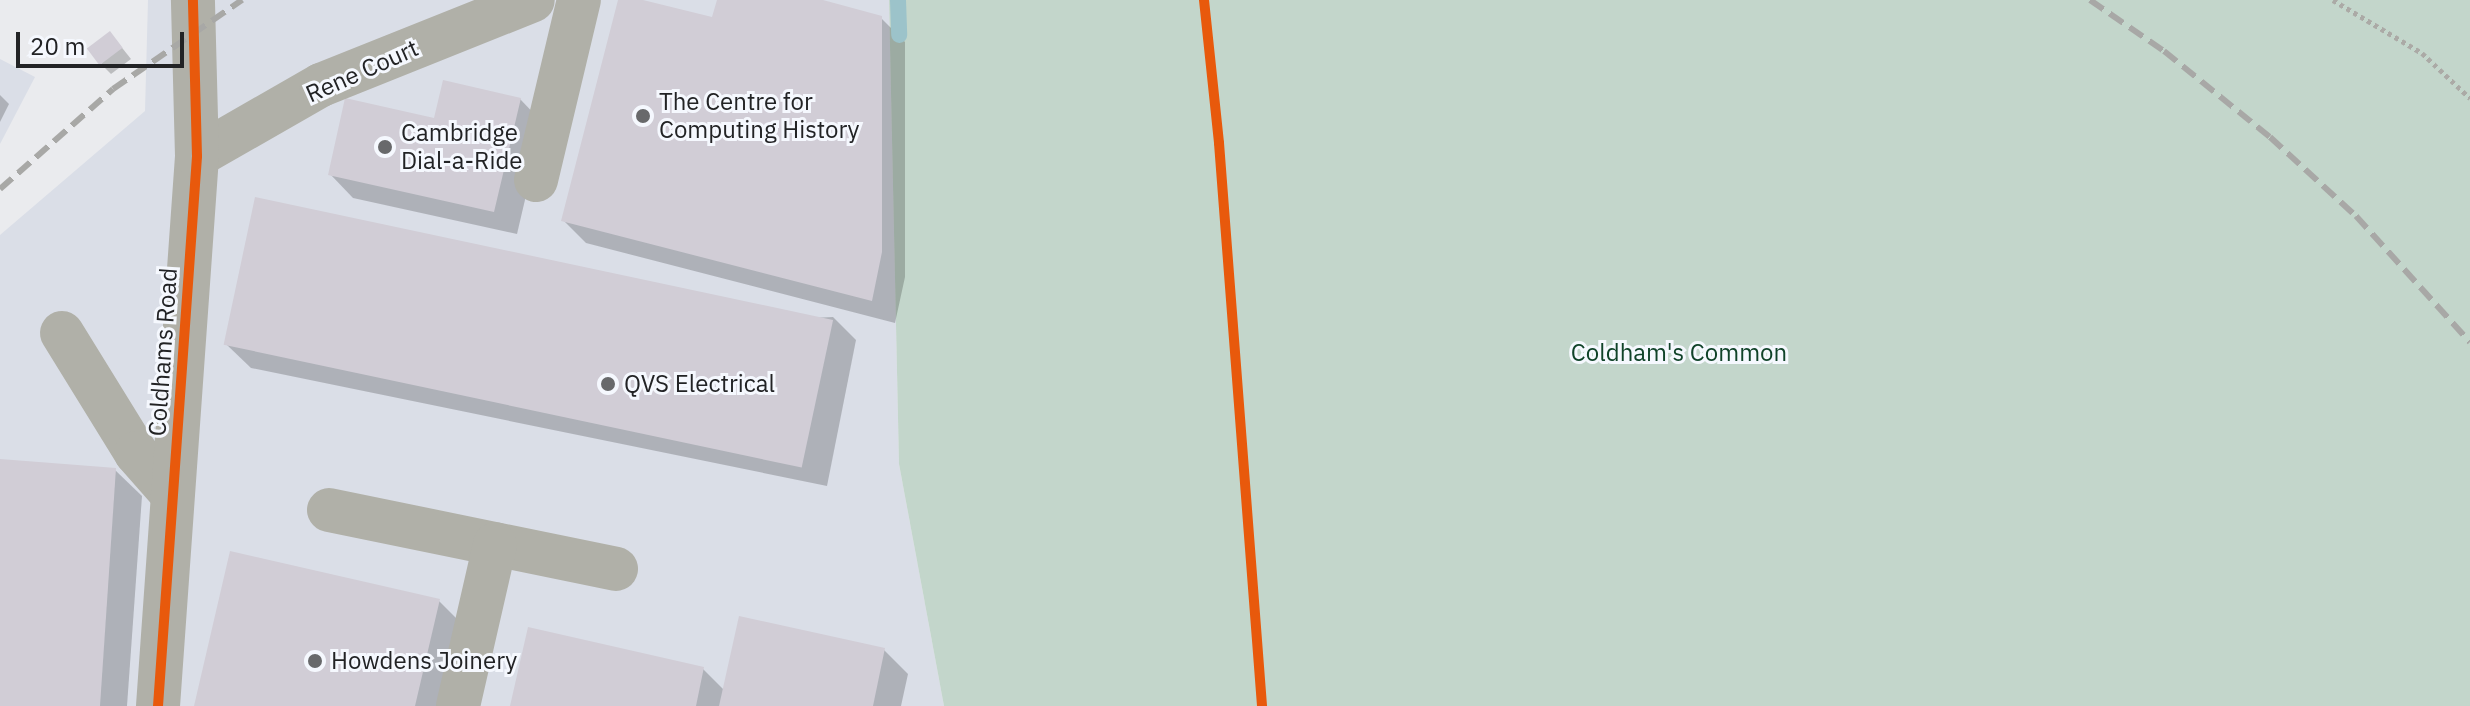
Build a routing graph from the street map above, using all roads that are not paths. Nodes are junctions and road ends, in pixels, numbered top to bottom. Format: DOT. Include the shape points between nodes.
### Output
graph roads {
  1 [pos="193,0"];
  2 [pos="533,0"];
  3 [pos="579,0"];
  4 [pos="197,156"];
  5 [pos="536,180"];
  6 [pos="62,333"];
  7 [pos="172,494"];
  8 [pos="329,510"];
  9 [pos="495,544"];
  10 [pos="616,569"];
  11 [pos="158,706"];
  12 [pos="458,706"];
  1 -- 4 [label="street, Coldhams Road"];
  2 -- 4 [label="street, Rene Court" via="321,85"];
  3 -- 5 [label="street"];
  4 -- 7 [label="street, Coldhams Road"];
  6 -- 7 [label="street" via="136,453"];
  7 -- 11 [label="street, Coldhams Road"];
  8 -- 9 [label="street"];
  9 -- 10 [label="street"];
  9 -- 12 [label="street"];
}
